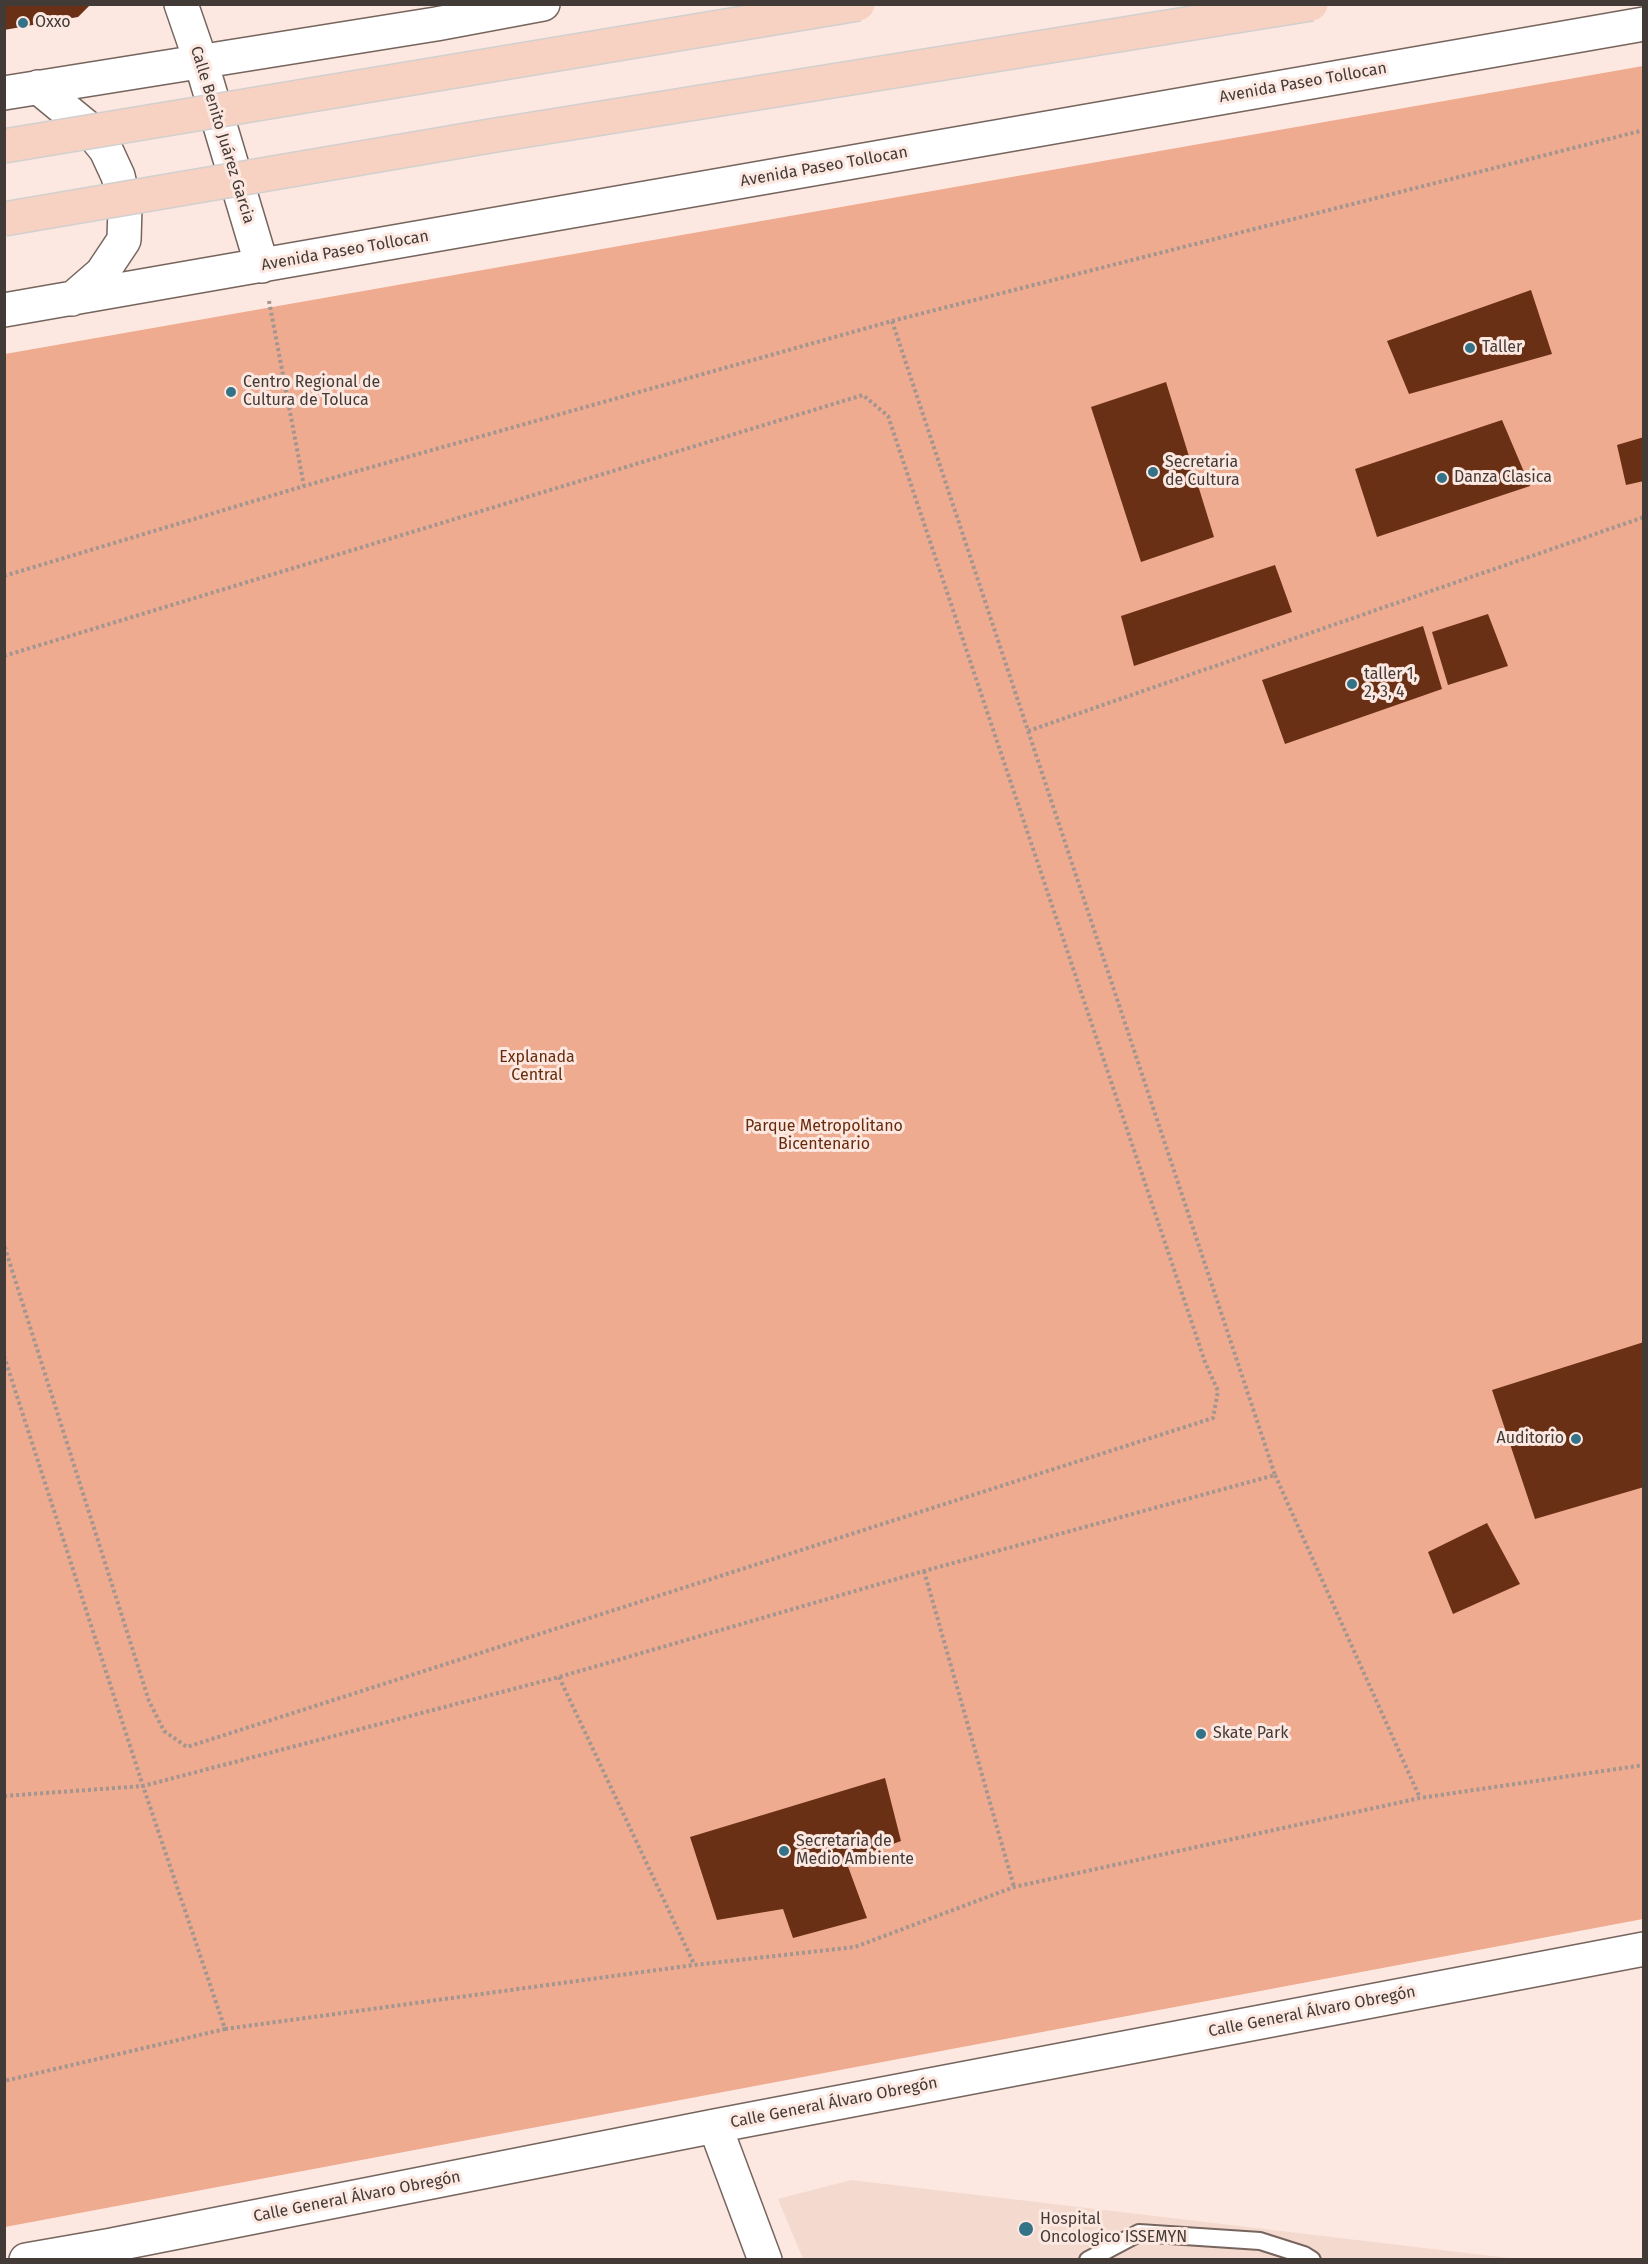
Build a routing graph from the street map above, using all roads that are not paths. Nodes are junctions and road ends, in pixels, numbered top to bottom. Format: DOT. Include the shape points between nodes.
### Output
graph roads {
  1 [pos="181,4"];
  2 [pos="543,4"];
  3 [pos="858,4"];
  4 [pos="1311,4"];
  5 [pos="1644,24"];
  6 [pos="201,62"];
  7 [pos="38,87"];
  8 [pos="4,93"];
  9 [pos="4,146"];
  10 [pos="4,219"];
  11 [pos="262,266"];
  12 [pos="72,299"];
  13 [pos="4,310"];
  14 [pos="1644,1949"];
  15 [pos="715,2126"];
  16 [pos="114,2252"];
  17 [pos="26,2259"];
  18 [pos="765,2259"];
  19 [pos="1088,2259"];
  20 [pos="1312,2259"];
  1 -- 6 [label="main road, Calle Benito Juárez Garcia"];
  2 -- 6 [label="main road"];
  3 -- 9 [label="highway, bridge"];
  4 -- 10 [label="highway, bridge" via="502,134"];
  5 -- 11 [label="main road, Avenida Paseo Tollocan"];
  6 -- 7 [label="main road"];
  6 -- 11 [label="main road, Calle Benito Juárez Garcia"];
  7 -- 8 [label="main road"];
  7 -- 12 [label="main road" via="89,129 106,150 118,176 125,206 124,240 102,273"];
  11 -- 12 [label="main road, Avenida Paseo Tollocan"];
  12 -- 13 [label="main road, Avenida Paseo Tollocan"];
  14 -- 15 [label="main road, Calle General Álvaro Obregón"];
  15 -- 16 [label="main road, Calle General Álvaro Obregón"];
  15 -- 18 [label="main road"];
  16 -- 17 [label="main road, Calle General Álvaro Obregón"];
  19 -- 20 [label="lane" via="1139,2233 1260,2241"];
}
